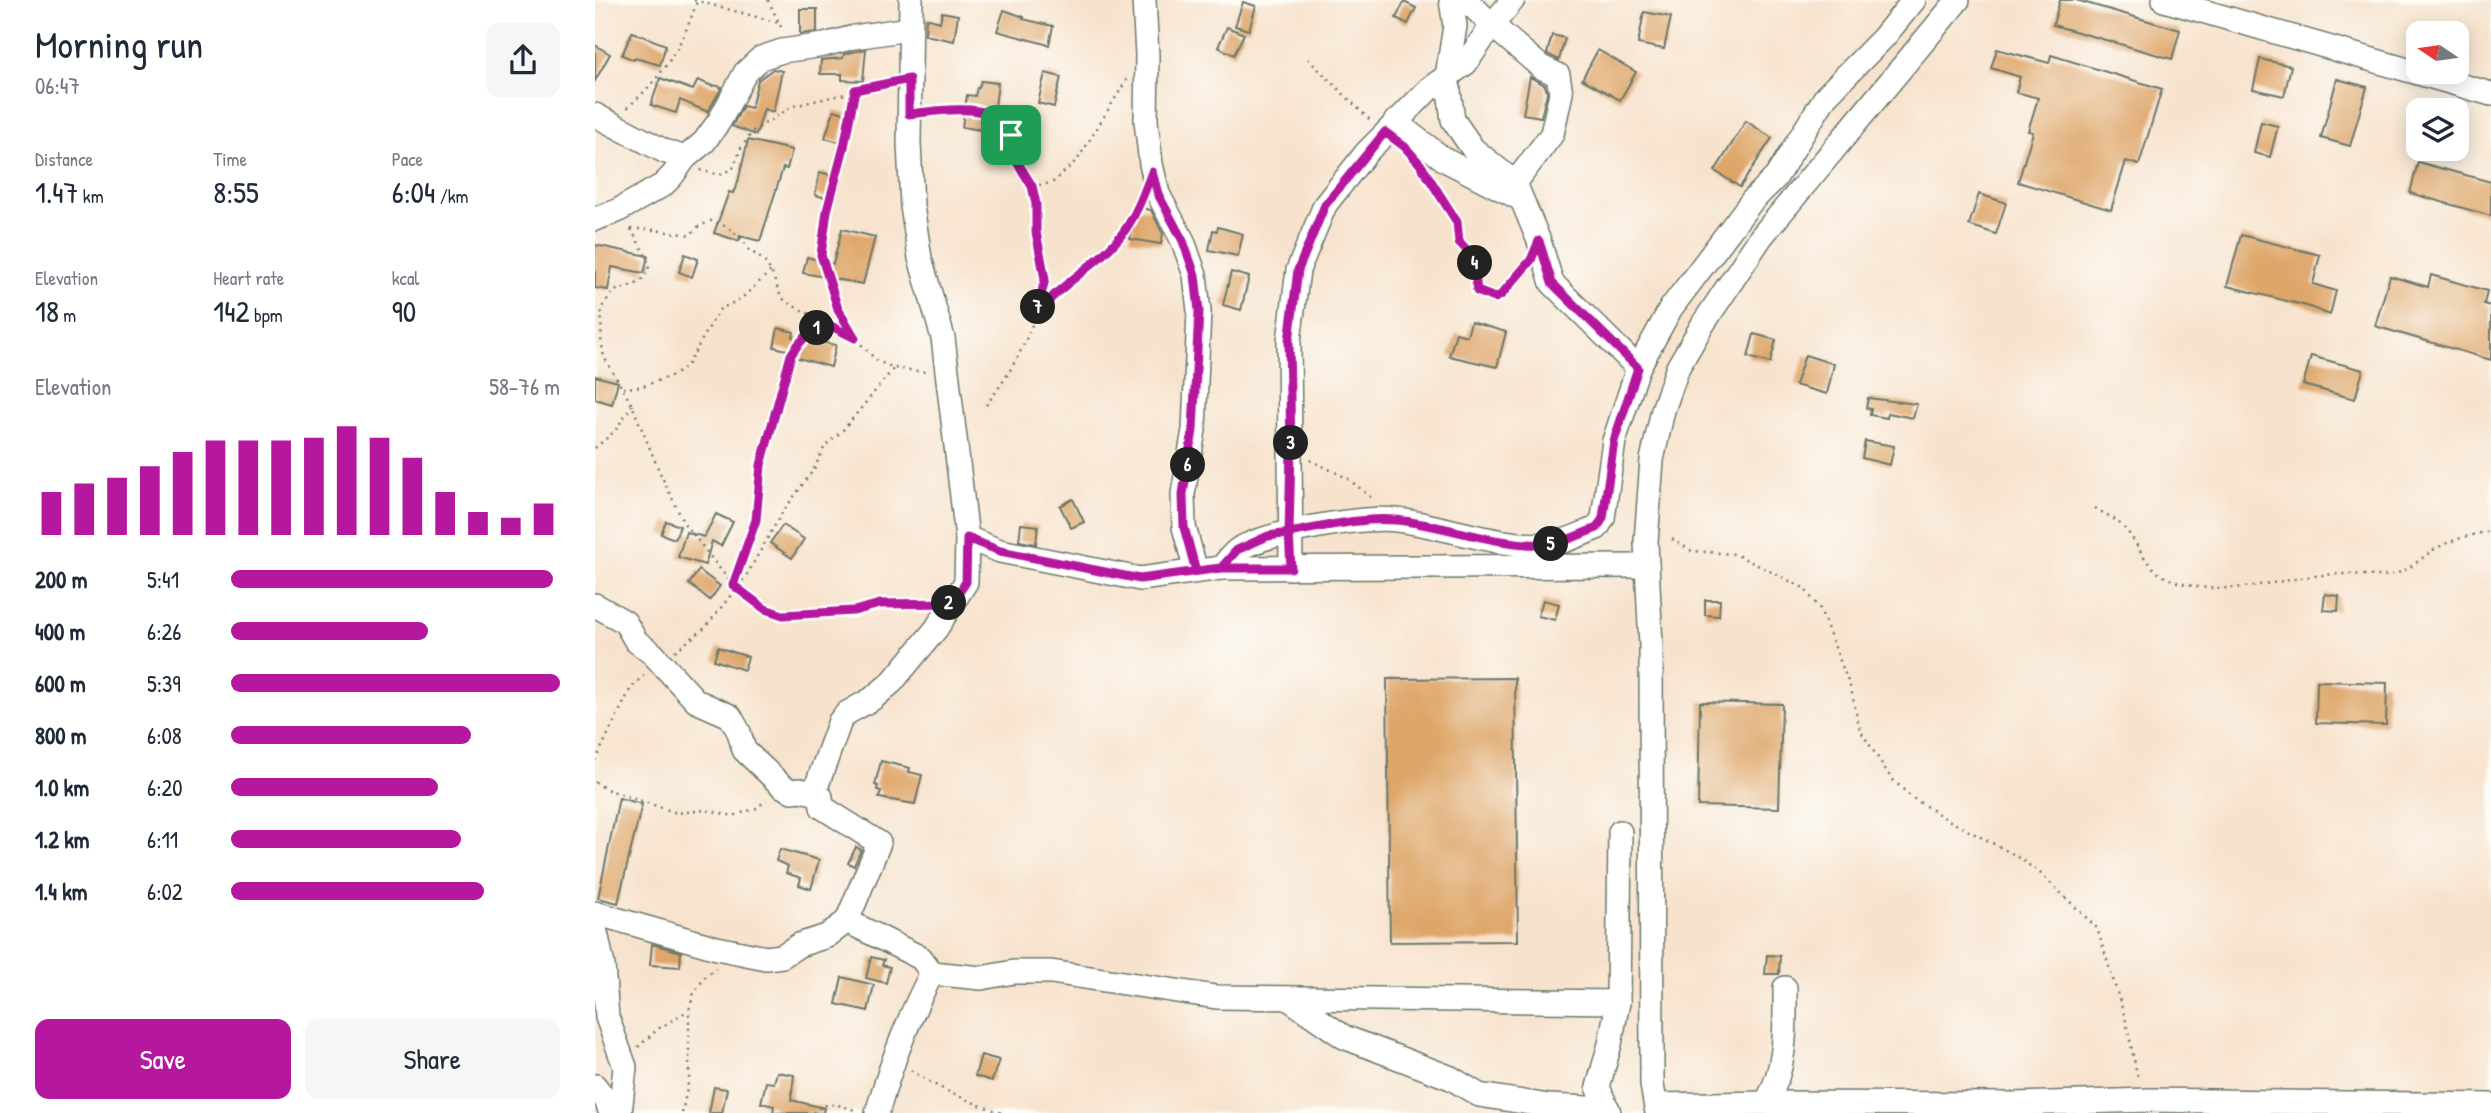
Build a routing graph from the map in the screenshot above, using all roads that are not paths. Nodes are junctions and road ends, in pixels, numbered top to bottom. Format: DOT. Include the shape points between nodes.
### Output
graph roads {
  1 [pos="911,0"];
  2 [pos="1144,0"];
  3 [pos="1451,0"];
  4 [pos="1466,0"];
  5 [pos="1513,0"];
  6 [pos="1914,0"];
  7 [pos="1958,0"];
  8 [pos="2164,0"];
  9 [pos="1492,25"];
  10 [pos="909,29"];
  11 [pos="1447,76"];
  12 [pos="2491,94"];
  13 [pos="603,120"];
  14 [pos="1390,127"];
  15 [pos="685,159"];
  16 [pos="1518,191"];
  17 [pos="595,219"];
  18 [pos="1638,368"];
  19 [pos="1289,533"];
  20 [pos="967,538"];
  21 [pos="1647,566"];
  22 [pos="1221,568"];
  23 [pos="1291,568"];
  24 [pos="1196,571"];
  25 [pos="595,605"];
  26 [pos="814,793"];
  27 [pos="1620,832"];
  28 [pos="595,913"];
  29 [pos="847,921"];
  30 [pos="595,928"];
  31 [pos="932,974"];
  32 [pos="1785,988"];
  33 [pos="1289,999"];
  34 [pos="1618,1002"];
  35 [pos="595,1086"];
  36 [pos="1766,1103"];
  37 [pos="2491,1105"];
  38 [pos="1656,1109"];
  39 [pos="1609,1111"];
  40 [pos="878,1112"];
  41 [pos="611,1113"];
  42 [pos="620,1113"];
  1 -- 10 [label="street"];
  2 -- 24 [label="street" via="1146,121 1152,172 1195,275 1199,311 1193,430 1183,494 1184,527"];
  3 -- 11 [label="street" via="1455,26"];
  4 -- 9 [label="street"];
  5 -- 9 [label="street"];
  6 -- 18 [label="street" via="1826,96 1776,177 1751,202 1671,309"];
  7 -- 21 [label="street" via="1761,237 1678,367 1652,460"];
  8 -- 12 [label="street"];
  9 -- 11 [label="street" via="1466,63"];
  9 -- 16 [label="street" via="1541,67 1558,75 1560,93 1552,134"];
  10 -- 15 [label="street" via="761,58 745,74 704,142"];
  10 -- 20 [label="street" via="912,206 920,258 943,338"];
  11 -- 14 [label="street"];
  11 -- 16 [label="street" via="1453,120 1473,149"];
  13 -- 15 [label="street"];
  14 -- 16 [label="street" via="1445,160"];
  14 -- 19 [label="street" via="1325,205 1298,270 1289,341"];
  15 -- 17 [label="street" via="663,184"];
  16 -- 18 [label="street" via="1552,283"];
  18 -- 19 [label="street" via="1614,441 1603,518 1597,528 1553,544 1463,534 1396,520 1349,522"];
  19 -- 22 [label="street" via="1268,536 1237,550"];
  19 -- 23 [label="street"];
  20 -- 24 [label="street" via="1000,551 1140,579"];
  20 -- 26 [label="street" via="966,582 936,629 892,682 840,721"];
  21 -- 23 [label="street"];
  21 -- 38 [label="street" via="1652,1085"];
  22 -- 23 [label="street"];
  22 -- 24 [label="street"];
  25 -- 26 [label="street" via="625,622 636,641 696,701 730,716 744,750 782,786"];
  26 -- 29 [label="street" via="821,797 822,807 879,844"];
  27 -- 34 [label="street"];
  28 -- 29 [label="street" via="765,958 782,956 827,936"];
  29 -- 31 [label="street" via="921,958"];
  30 -- 42 [label="street" via="607,1017 625,1067"];
  31 -- 33 [label="street" via="981,978 1051,972 1216,997"];
  31 -- 40 [label="street" via="894,1058"];
  32 -- 36 [label="street" via="1784,1048 1775,1088"];
  33 -- 34 [label="street"];
  33 -- 39 [label="street" via="1344,1037 1451,1078 1479,1095"];
  34 -- 39 [label="street" via="1598,1087"];
  35 -- 41 [label="street"];
  36 -- 37 [label="street" via="2150,1100"];
  36 -- 38 [label="street"];
}
